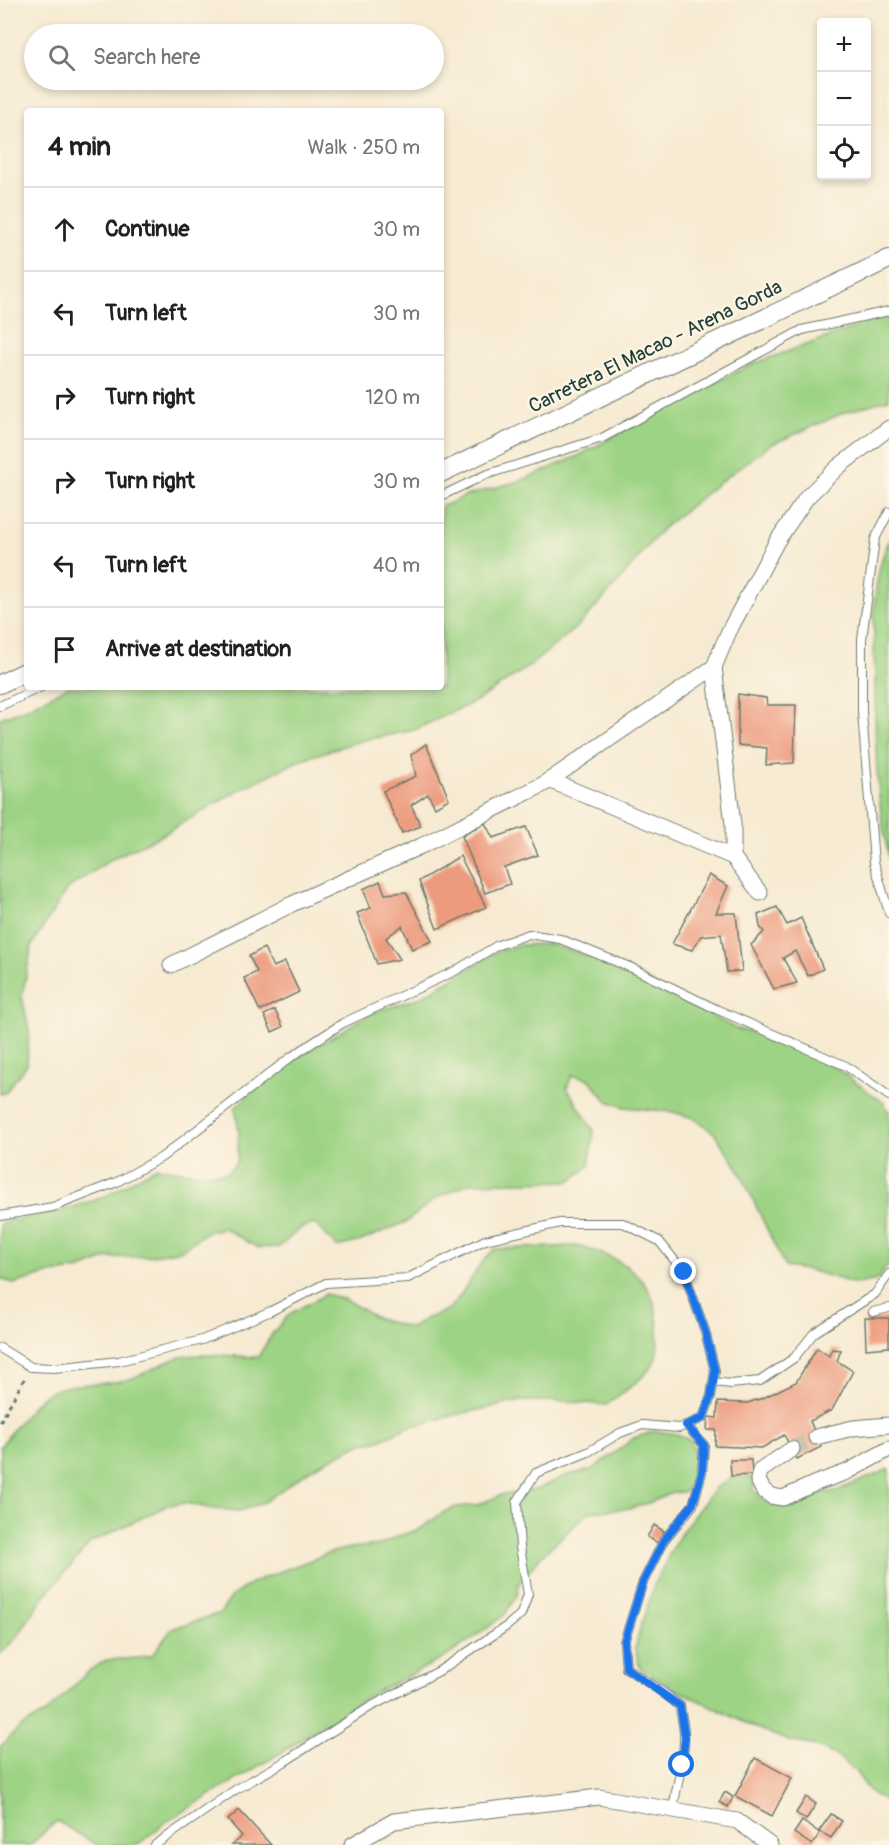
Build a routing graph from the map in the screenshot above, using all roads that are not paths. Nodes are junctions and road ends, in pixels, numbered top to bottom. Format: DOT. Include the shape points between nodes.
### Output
graph roads {
  1 [pos="889,259"];
  2 [pos="889,311"];
  3 [pos="889,428"];
  4 [pos="444,472"];
  5 [pos="444,495"];
  6 [pos="889,512"];
  7 [pos="714,667"];
  8 [pos="24,672"];
  9 [pos="0,684"];
  10 [pos="35,690"];
  11 [pos="0,706"];
  12 [pos="549,780"];
  13 [pos="733,857"];
  14 [pos="760,893"];
  15 [pos="889,913"];
  16 [pos="171,964"];
  17 [pos="889,1096"];
  18 [pos="0,1216"];
  19 [pos="889,1274"];
  20 [pos="889,1308"];
  21 [pos="873,1312"];
  22 [pos="0,1348"];
  23 [pos="714,1382"];
  24 [pos="686,1425"];
  25 [pos="889,1425"];
  26 [pos="816,1437"];
  27 [pos="792,1449"];
  28 [pos="889,1449"];
  29 [pos="673,1810"];
  30 [pos="155,1845"];
  31 [pos="352,1845"];
  32 [pos="770,1845"];
  1 -- 4 [label="street, Carretera El Macao - Arena Gorda"];
  2 -- 5 [label="lane" via="802,330 602,438 485,475"];
  3 -- 7 [label="street" via="807,497 777,541"];
  6 -- 15 [label="lane" via="875,539 862,639 861,713 874,862"];
  7 -- 12 [label="street"];
  7 -- 13 [label="street" via="733,824"];
  8 -- 9 [label="street"];
  10 -- 11 [label="lane"];
  12 -- 13 [label="street"];
  12 -- 16 [label="street" via="421,846"];
  13 -- 14 [label="street"];
  17 -- 18 [label="lane" via="846,1066 632,968 561,939 529,934 498,945 455,970 343,1023 291,1057 162,1157 117,1182 53,1207"];
  19 -- 23 [label="lane" via="875,1294 814,1334 794,1358 760,1380"];
  20 -- 21 [label="lane"];
  22 -- 23 [label="lane" via="31,1367 119,1361 202,1340 326,1283 408,1278 485,1240 560,1222 623,1223 659,1241 684,1272 705,1331"];
  23 -- 24 [label="lane" via="703,1418"];
  24 -- 29 [label="lane" via="704,1445 693,1504 664,1540 643,1582 624,1642 626,1668 680,1706 685,1737"];
  24 -- 30 [label="lane" via="642,1425 536,1473 517,1502 528,1594 521,1614 439,1671 370,1707 235,1790"];
  25 -- 26 [label="street"];
  27 -- 28 [label="street" via="760,1471 758,1480 771,1496 783,1498 847,1472"];
  29 -- 31 [label="street" via="588,1798 394,1821"];
  29 -- 32 [label="street" via="737,1821"];
}
